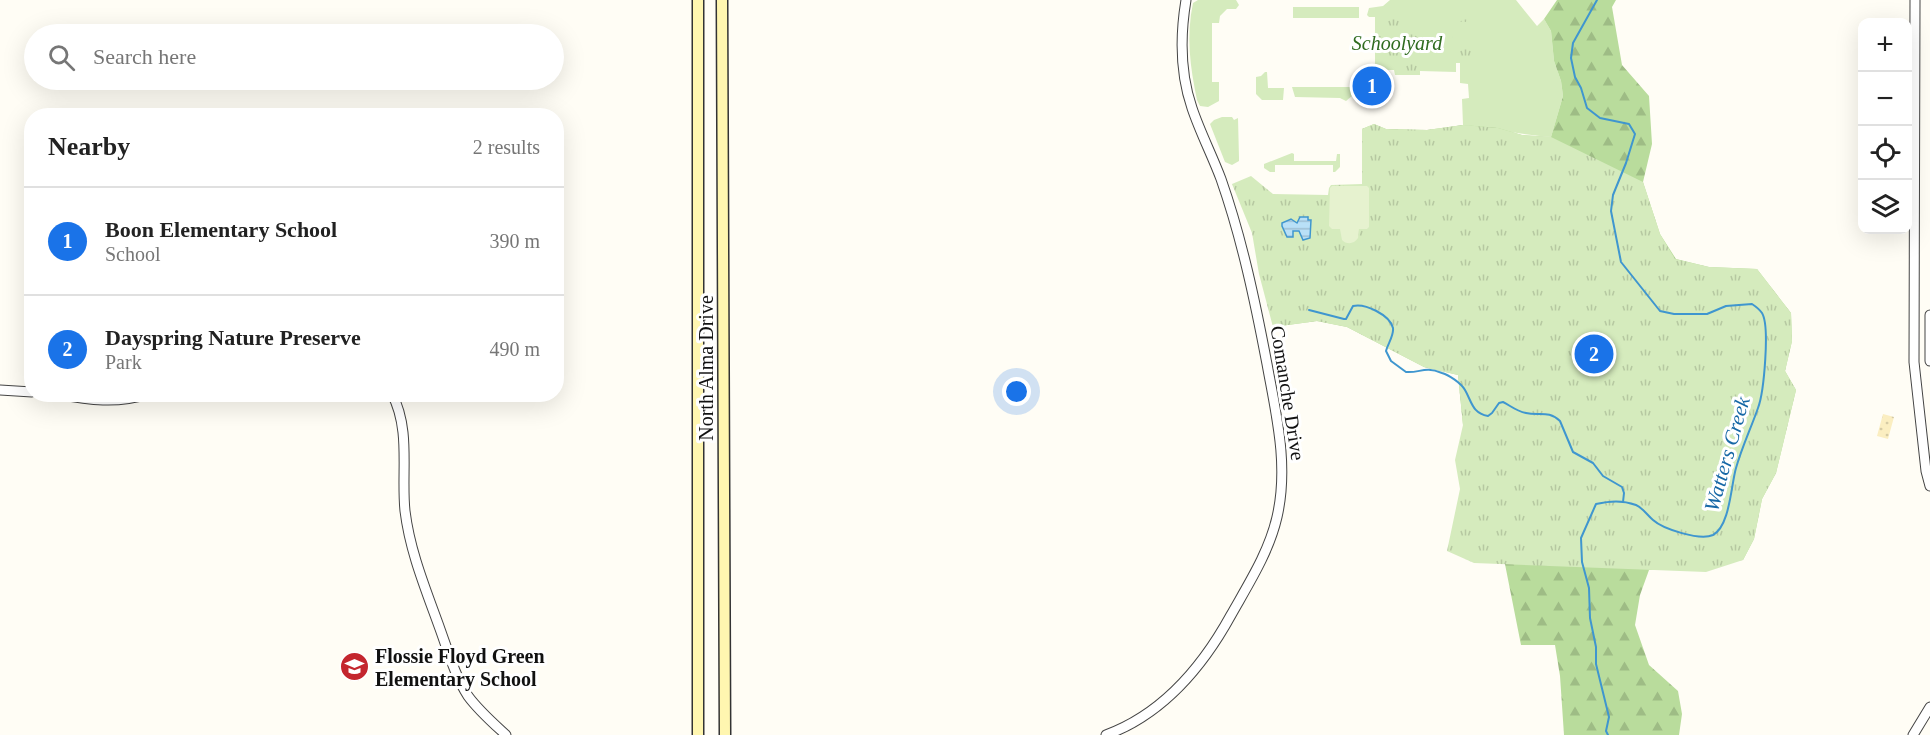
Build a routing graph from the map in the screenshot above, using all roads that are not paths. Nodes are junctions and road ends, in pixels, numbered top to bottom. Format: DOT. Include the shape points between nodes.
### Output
graph roads {
  1 [pos="698,0"];
  2 [pos="722,0"];
  3 [pos="1186,0"];
  4 [pos="1916,0"];
  5 [pos="1930,315"];
  6 [pos="1930,361"];
  7 [pos="0,390"];
  8 [pos="24,392"];
  9 [pos="396,402"];
  10 [pos="1930,486"];
  11 [pos="1930,707"];
  12 [pos="506,735"];
  13 [pos="698,735"];
  14 [pos="725,735"];
  15 [pos="1106,735"];
  16 [pos="1913,735"];
  1 -- 13 [label="main road, North Alma Drive"];
  2 -- 14 [label="main road, North Alma Drive"];
  3 -- 15 [label="street, Comanche Drive" via="1181,39 1184,76 1237,226 1281,440 1282,488 1262,560 1197,668 1150,712"];
  4 -- 10 [label="street" via="1914,362"];
  5 -- 6 [label="street"];
  7 -- 8 [label="street"];
  9 -- 12 [label="street" via="402,426 405,510 415,559 457,677 482,713"];
  11 -- 16 [label="street"];
}
